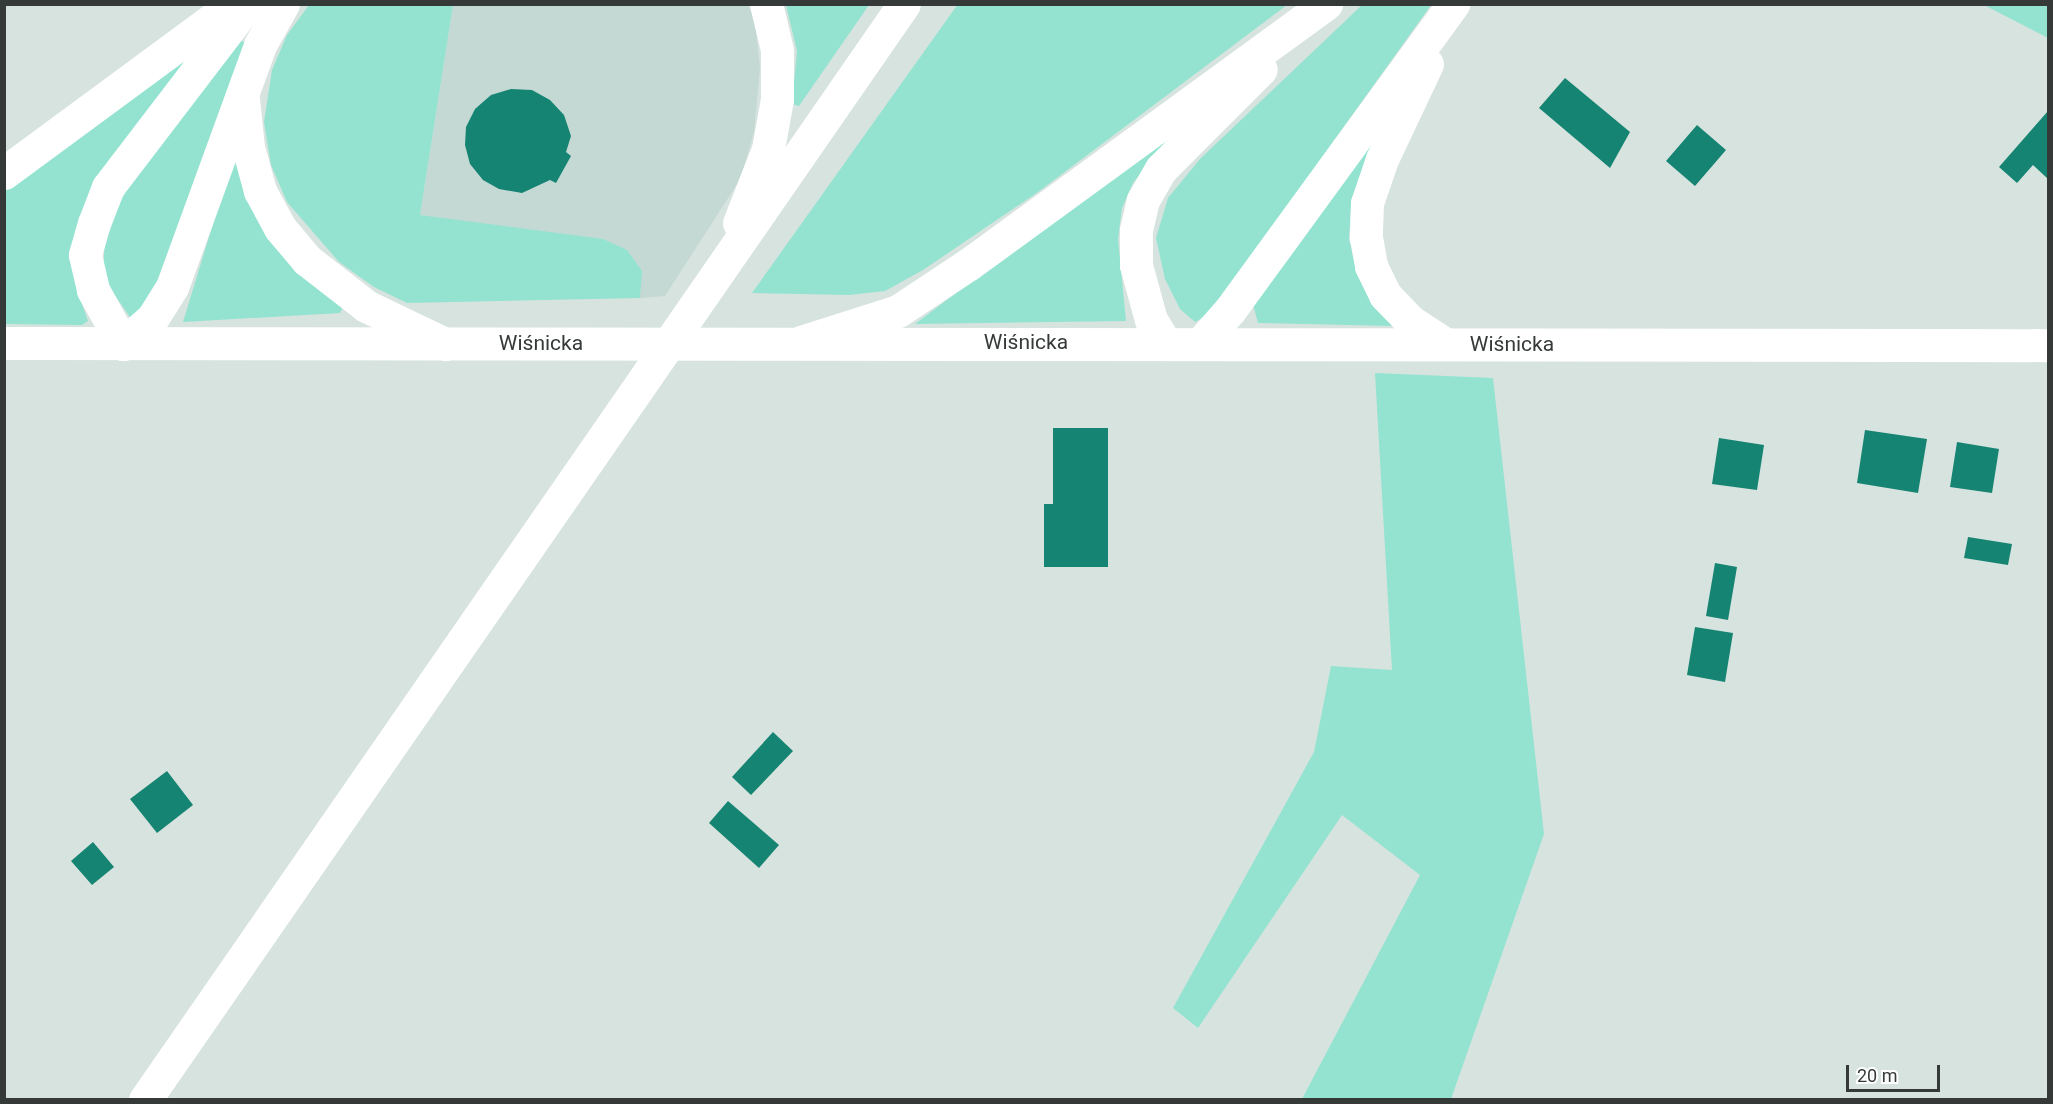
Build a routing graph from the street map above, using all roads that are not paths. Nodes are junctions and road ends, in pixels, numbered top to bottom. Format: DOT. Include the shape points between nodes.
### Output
graph roads {
  1 [pos="233,4"];
  2 [pos="248,4"];
  3 [pos="283,4"];
  4 [pos="766,4"];
  5 [pos="904,4"];
  6 [pos="1326,4"];
  7 [pos="1454,4"];
  8 [pos="242,93"];
  9 [pos="4,173"];
  10 [pos="718,277"];
  11 [pos="801,342"];
  12 [pos="4,343"];
  13 [pos="1165,343"];
  14 [pos="1201,343"];
  15 [pos="123,344"];
  16 [pos="445,344"];
  17 [pos="1445,344"];
  18 [pos="2049,345"];
  19 [pos="145,1100"];
  1 -- 9 [label="main road"];
  2 -- 15 [label="main road" via="108,187 94,223 85,255 93,290"];
  3 -- 8 [label="main road" via="260,45"];
  4 -- 10 [label="main road" via="777,50 777,99 768,149"];
  5 -- 10 [label="main road"];
  6 -- 11 [label="main road" via="969,264 898,311"];
  6 -- 13 [label="main road" via="1161,169 1143,200 1136,230 1136,265 1151,320"];
  7 -- 14 [label="main road" via="1230,310"];
  7 -- 17 [label="main road" via="1382,159 1367,203 1366,237 1371,266 1385,295 1410,321"];
  8 -- 15 [label="main road" via="172,287 152,319"];
  8 -- 16 [label="main road" via="248,147 260,191 280,228 333,283 366,306"];
  10 -- 19 [label="main road"];
  11 -- 13 [label="main road, Wiśnicka"];
  11 -- 16 [label="main road, Wiśnicka"];
  12 -- 15 [label="main road, Wiśnicka"];
  13 -- 14 [label="main road, Wiśnicka"];
  14 -- 17 [label="main road, Wiśnicka"];
  15 -- 16 [label="main road, Wiśnicka"];
  17 -- 18 [label="main road, Wiśnicka"];
}
